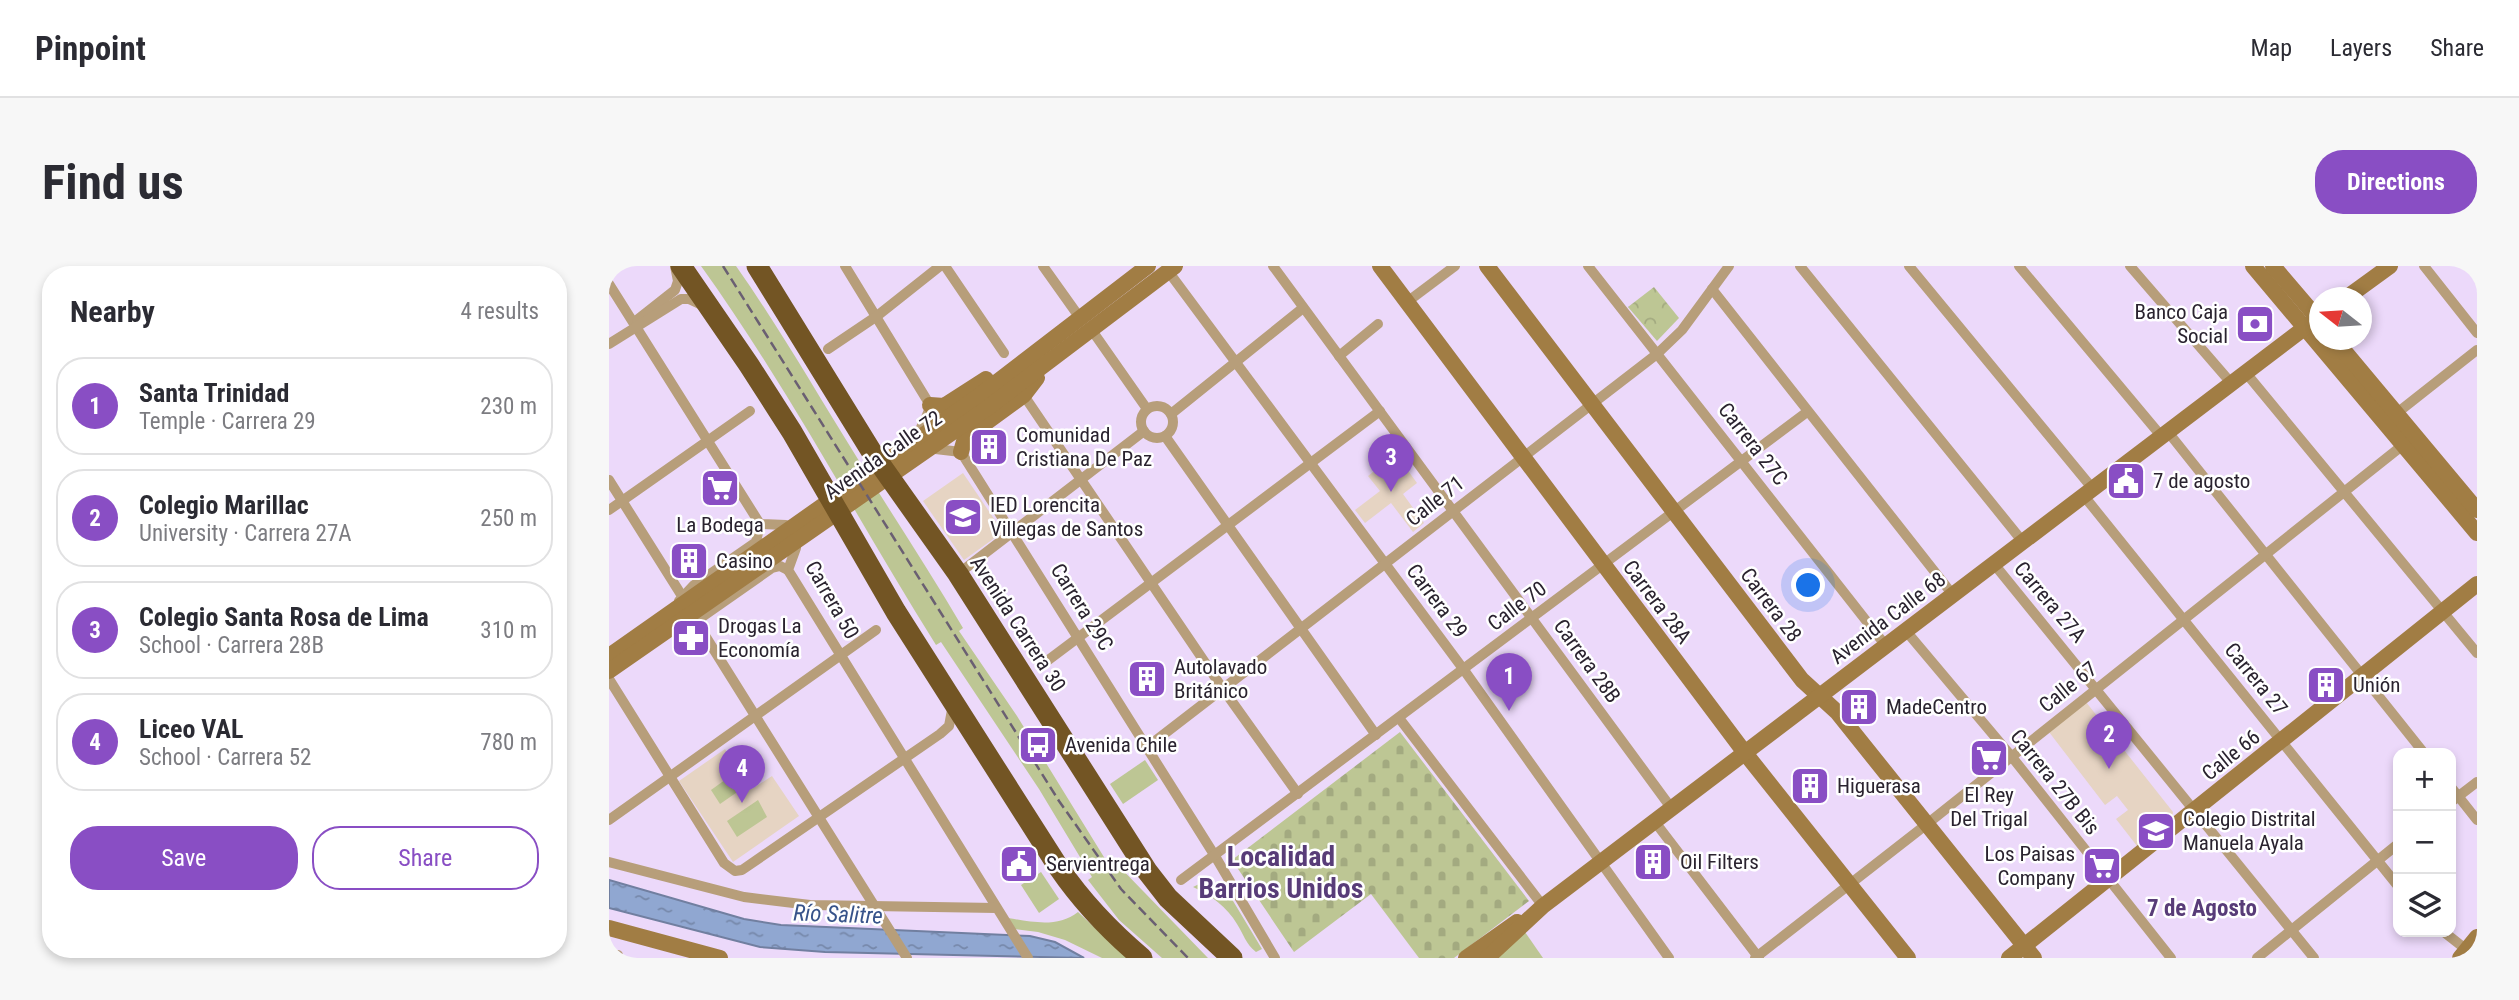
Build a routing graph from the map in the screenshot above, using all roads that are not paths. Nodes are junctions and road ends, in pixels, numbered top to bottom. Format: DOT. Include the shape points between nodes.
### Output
graph roads {
  1 [pos="675,266"];
  2 [pos="681,266"];
  3 [pos="757,266"];
  4 [pos="845,266"];
  5 [pos="942,266"];
  6 [pos="1043,266"];
  7 [pos="1149,266"];
  8 [pos="1273,266"];
  9 [pos="1380,266"];
  10 [pos="1455,266"];
  11 [pos="1487,266"];
  12 [pos="1588,266"];
  13 [pos="1729,266"];
  14 [pos="1800,266"];
  15 [pos="1909,266"];
  16 [pos="2019,266"];
  17 [pos="2130,266"];
  18 [pos="2253,266"];
  19 [pos="2273,266"];
  20 [pos="2390,266"];
  21 [pos="2424,266"];
  22 [pos="1171,269"];
  23 [pos="609,284"];
  24 [pos="2361,287"];
  25 [pos="1713,289"];
  26 [pos="1407,302"];
  27 [pos="1303,308"];
  28 [pos="712,311"];
  29 [pos="2309,312"];
  30 [pos="2309,315"];
  31 [pos="877,316"];
  32 [pos="1086,324"];
  33 [pos="1378,324"];
  34 [pos="635,325"];
  35 [pos="2309,326"];
  36 [pos="2477,333"];
  37 [pos="609,344"];
  38 [pos="828,349"];
  39 [pos="2337,350"];
  40 [pos="2343,350"];
  41 [pos="2477,350"];
  42 [pos="1004,353"];
  43 [pos="1657,354"];
  44 [pos="1339,356"];
  45 [pos="1026,360"];
  46 [pos="1234,362"];
  47 [pos="1046,364"];
  48 [pos="2246,373"];
  49 [pos="2232,384"];
  50 [pos="1027,400"];
  51 [pos="981,404"];
  52 [pos="1592,404"];
  53 [pos="930,405"];
  54 [pos="1147,410"];
  55 [pos="750,411"];
  56 [pos="1380,411"];
  57 [pos="1807,412"];
  58 [pos="2397,413"];
  59 [pos="1171,414"];
  60 [pos="1144,431"];
  61 [pos="2165,434"];
  62 [pos="1165,436"];
  63 [pos="707,441"];
  64 [pos="2403,444"];
  65 [pos="961,453"];
  66 [pos="1523,457"];
  67 [pos="1742,461"];
  68 [pos="1310,464"];
  69 [pos="1081,479"];
  70 [pos="609,480"];
  71 [pos="2344,492"];
  72 [pos="2088,493"];
  73 [pos="622,501"];
  74 [pos="2475,502"];
  75 [pos="609,510"];
  76 [pos="1453,511"];
  77 [pos="1674,512"];
  78 [pos="760,524"];
  79 [pos="1228,525"];
  80 [pos="1013,532"];
  81 [pos="2477,533"];
  82 [pos="2023,542"];
  83 [pos="2265,555"];
  84 [pos="1385,564"];
  85 [pos="1994,564"];
  86 [pos="1603,565"];
  87 [pos="788,570"];
  88 [pos="958,574"];
  89 [pos="1151,583"];
  90 [pos="2477,584"];
  91 [pos="682,596"];
  92 [pos="1953,596"];
  93 [pos="2442,612"];
  94 [pos="683,618"];
  95 [pos="1532,619"];
  96 [pos="2184,620"];
  97 [pos="1301,628"];
  98 [pos="876,630"];
  99 [pos="1906,631"];
  100 [pos="1078,638"];
  101 [pos="1886,646"];
  102 [pos="841,653"];
  103 [pos="2477,653"];
  104 [pos="609,656"];
  105 [pos="1043,664"];
  106 [pos="1464,670"];
  107 [pos="609,671"];
  108 [pos="2363,676"];
  109 [pos="609,679"];
  110 [pos="1223,689"];
  111 [pos="2097,689"];
  112 [pos="1820,696"];
  113 [pos="953,702"];
  114 [pos="754,715"];
  115 [pos="1399,718"];
  116 [pos="1376,735"];
  117 [pos="2282,741"];
  118 [pos="1146,748"];
  119 [pos="2420,748"];
  120 [pos="1745,753"];
  121 [pos="2011,757"];
  122 [pos="906,758"];
  123 [pos="670,776"];
  124 [pos="2477,782"];
  125 [pos="2456,793"];
  126 [pos="1298,794"];
  127 [pos="2456,798"];
  128 [pos="1672,809"];
  129 [pos="2195,811"];
  130 [pos="818,816"];
  131 [pos="609,820"];
  132 [pos="2477,820"];
  133 [pos="1655,822"];
  134 [pos="1927,824"];
  135 [pos="2393,848"];
  136 [pos="1215,856"];
  137 [pos="2378,861"];
  138 [pos="609,862"];
  139 [pos="1602,862"];
  140 [pos="1181,880"];
  141 [pos="2108,880"];
  142 [pos="2393,880"];
  143 [pos="1850,884"];
  144 [pos="1543,906"];
  145 [pos="996,908"];
  146 [pos="878,911"];
  147 [pos="609,928"];
  148 [pos="2291,930"];
  149 [pos="2451,937"];
  150 [pos="2470,951"];
  151 [pos="2029,952"];
  152 [pos="1757,957"];
  153 [pos="720,958"];
  154 [pos="907,958"];
  155 [pos="1028,958"];
  156 [pos="1142,958"];
  157 [pos="1232,958"];
  158 [pos="1275,958"];
  159 [pos="1466,958"];
  160 [pos="1487,958"];
  161 [pos="1669,958"];
  162 [pos="1908,958"];
  163 [pos="2009,958"];
  164 [pos="2171,958"];
  165 [pos="2257,958"];
  166 [pos="2314,958"];
  1 -- 34 [label="street" via="675,290"];
  2 -- 28 [label="highway"];
  3 -- 88 [label="highway, Avenida Carrera 30" via="873,454"];
  4 -- 31 [label="street"];
  5 -- 31 [label="street"];
  5 -- 42 [label="street"];
  6 -- 32 [label="street"];
  7 -- 32 [label="main road, Avenida Calle 72"];
  8 -- 27 [label="street, Carrera 28B"];
  9 -- 26 [label="main road, Carrera 28A"];
  10 -- 26 [label="street"];
  11 -- 52 [label="main road, Carrera 28"];
  12 -- 43 [label="street, Carrera 27C"];
  13 -- 25 [label="street, Calle 71"];
  14 -- 82 [label="street, Carrera 27A"];
  15 -- 72 [label="street, Carrera 27"];
  16 -- 61 [label="street"];
  17 -- 49 [label="street"];
  18 -- 30 [label="main road"];
  19 -- 29 [label="main road"];
  20 -- 24 [label="main road"];
  21 -- 36 [label="street"];
  22 -- 32 [label="main road, Avenida Calle 72"];
  22 -- 46 [label="street, Carrera 29"];
  23 -- 34 [label="street"];
  25 -- 43 [label="street, Calle 71"];
  25 -- 57 [label="street"];
  26 -- 66 [label="main road, Carrera 28A"];
  27 -- 44 [label="street, Carrera 28B"];
  27 -- 46 [label="street"];
  28 -- 34 [label="street" via="681,299"];
  28 -- 113 [label="highway" via="792,432"];
  31 -- 38 [label="street"];
  31 -- 53 [label="street"];
  32 -- 45 [label="main road, Avenida Calle 72"];
  32 -- 47 [label="main road, Avenida Calle 72"];
  32 -- 54 [label="street"];
  33 -- 44 [label="street"];
  34 -- 37 [label="street"];
  34 -- 63 [label="street"];
  35 -- 48 [label="main road, Avenida Calle 68"];
  39 -- 64 [label="main road"];
  40 -- 58 [label="main road"];
  41 -- 58 [label="street"];
  43 -- 52 [label="street, Calle 71"];
  43 -- 67 [label="street, Carrera 27C"];
  44 -- 56 [label="street, Carrera 28B"];
  45 -- 51 [label="main road, Avenida Calle 72"];
  45 -- 53 [label="main road" via="1012,363 944,406"];
  46 -- 59 [label="street"];
  46 -- 68 [label="street, Carrera 29"];
  47 -- 51 [label="main road, Avenida Calle 72"];
  47 -- 65 [label="main road" via="1024,396 965,438"];
  48 -- 49 [label="main road, Avenida Calle 68"];
  48 -- 71 [label="street"];
  49 -- 61 [label="main road, Avenida Calle 68"];
  50 -- 69 [label="street"];
  51 -- 94 [label="main road, Avenida Calle 72" via="741,571"];
  52 -- 66 [label="street, Calle 71"];
  52 -- 77 [label="main road, Carrera 28"];
  53 -- 65 [label="street" via="919,441 927,448"];
  54 -- 59 [label="street" via="1160,406"];
  54 -- 60 [label="street" via="1141,420"];
  55 -- 63 [label="street"];
  56 -- 68 [label="street"];
  56 -- 76 [label="street, Carrera 28B"];
  57 -- 67 [label="street, Calle 70"];
  57 -- 92 [label="street"];
  58 -- 74 [label="main road"];
  59 -- 62 [label="street" via="1172,426"];
  60 -- 62 [label="street" via="1154,438"];
  60 -- 69 [label="street"];
  61 -- 72 [label="main road, Avenida Calle 68"];
  61 -- 83 [label="street"];
  62 -- 79 [label="street"];
  63 -- 73 [label="street"];
  63 -- 78 [label="street"];
  64 -- 71 [label="street, Calle 67"];
  64 -- 81 [label="main road"];
  65 -- 80 [label="street, Carrera 29C"];
  66 -- 76 [label="street, Calle 71"];
  66 -- 86 [label="main road, Carrera 28A"];
  67 -- 77 [label="street, Calle 70"];
  67 -- 101 [label="street, Carrera 27C"];
  68 -- 79 [label="street"];
  68 -- 84 [label="street, Carrera 29"];
  69 -- 80 [label="street"];
  69 -- 89 [label="street"];
  70 -- 73 [label="street"];
  71 -- 83 [label="street, Calle 67"];
  71 -- 93 [label="street"];
  72 -- 82 [label="main road, Avenida Calle 68"];
  72 -- 96 [label="street, Carrera 27"];
  73 -- 75 [label="street"];
  73 -- 91 [label="street"];
  76 -- 84 [label="street, Calle 71"];
  76 -- 95 [label="street, Carrera 28B"];
  77 -- 86 [label="street, Calle 70"];
  77 -- 112 [label="main road, Carrera 28" via="1802,680"];
  78 -- 87 [label="street, Carrera 50" via="786,525 795,534 796,548"];
  78 -- 91 [label="street" via="758,539 751,547"];
  79 -- 89 [label="street"];
  79 -- 97 [label="street"];
  80 -- 88 [label="street"];
  80 -- 100 [label="street, Carrera 29C"];
  82 -- 85 [label="main road, Avenida Calle 68"];
  83 -- 96 [label="street, Calle 67"];
  83 -- 108 [label="street"];
  84 -- 97 [label="street, Calle 71"];
  84 -- 106 [label="street, Carrera 29"];
  85 -- 92 [label="main road, Avenida Calle 68"];
  85 -- 111 [label="street, Carrera 27A"];
  86 -- 95 [label="street, Calle 70"];
  86 -- 120 [label="main road, Carrera 28A"];
  87 -- 94 [label="street" via="772,568"];
  87 -- 102 [label="street, Carrera 50"];
  88 -- 157 [label="highway, Avenida Carrera 30" via="1147,871 1174,904"];
  89 -- 100 [label="street"];
  89 -- 110 [label="street"];
  90 -- 93 [label="main road, Calle 66"];
  91 -- 94 [label="street"];
  92 -- 99 [label="main road, Avenida Calle 68"];
  93 -- 103 [label="street"];
  93 -- 108 [label="main road, Calle 66"];
  94 -- 104 [label="main road, Avenida Calle 72"];
  94 -- 107 [label="main road, Avenida Calle 72"];
  94 -- 114 [label="street"];
  95 -- 106 [label="street, Calle 70"];
  95 -- 128 [label="street, Carrera 28B"];
  96 -- 111 [label="street, Calle 67"];
  96 -- 117 [label="street, Carrera 27"];
  97 -- 110 [label="street, Calle 71"];
  97 -- 116 [label="street"];
  98 -- 102 [label="street"];
  99 -- 101 [label="main road, Avenida Calle 68"];
  99 -- 121 [label="street, Carrera 27B Bis"];
  100 -- 105 [label="street"];
  100 -- 118 [label="street, Carrera 29C"];
  101 -- 112 [label="main road, Avenida Calle 68"];
  102 -- 114 [label="street"];
  102 -- 122 [label="street, Carrera 50"];
  106 -- 115 [label="street, Calle 70"];
  106 -- 139 [label="street, Carrera 29"];
  108 -- 117 [label="main road, Calle 66"];
  108 -- 119 [label="street"];
  109 -- 123 [label="street"];
  110 -- 118 [label="street, Calle 71"];
  110 -- 126 [label="street"];
  111 -- 121 [label="street, Calle 67"];
  111 -- 129 [label="street, Carrera 27A"];
  112 -- 120 [label="main road, Avenida Calle 68"];
  112 -- 134 [label="main road, Carrera 28"];
  113 -- 122 [label="street" via="945,731"];
  113 -- 156 [label="highway" via="1074,890 1107,928"];
  114 -- 123 [label="street"];
  114 -- 130 [label="street"];
  115 -- 116 [label="street, Calle 70"];
  115 -- 144 [label="street"];
  116 -- 126 [label="street, Calle 70"];
  117 -- 129 [label="main road, Calle 66"];
  117 -- 137 [label="street, Carrera 27"];
  118 -- 136 [label="street, Carrera 29C"];
  120 -- 128 [label="main road, Avenida Calle 68"];
  120 -- 143 [label="main road, Carrera 28A"];
  121 -- 134 [label="street, Calle 67"];
  121 -- 141 [label="street, Carrera 27B Bis"];
  122 -- 130 [label="street"];
  122 -- 145 [label="street, Carrera 50"];
  123 -- 130 [label="street" via="730,869 742,870"];
  123 -- 131 [label="street"];
  124 -- 125 [label="street"];
  126 -- 136 [label="street, Calle 70"];
  127 -- 132 [label="street"];
  128 -- 133 [label="main road, Avenida Calle 68"];
  129 -- 141 [label="main road, Calle 66"];
  129 -- 148 [label="street, Carrera 27A"];
  130 -- 146 [label="street"];
  133 -- 139 [label="main road, Avenida Calle 68"];
  133 -- 152 [label="street"];
  134 -- 143 [label="street, Calle 67"];
  134 -- 151 [label="main road, Carrera 28"];
  135 -- 137 [label="street"];
  136 -- 140 [label="street, Calle 70"];
  136 -- 158 [label="street, Carrera 29C"];
  137 -- 142 [label="street, Carrera 27"];
  137 -- 148 [label="street"];
  138 -- 146 [label="street" via="744,897"];
  139 -- 144 [label="main road, Avenida Calle 68"];
  139 -- 161 [label="street, Carrera 29"];
  141 -- 151 [label="main road, Calle 66"];
  141 -- 164 [label="street, Carrera 27B Bis"];
  143 -- 152 [label="street, Calle 67"];
  143 -- 162 [label="main road, Carrera 28A"];
  144 -- 159 [label="main road"];
  144 -- 160 [label="main road, Avenida Calle 68"];
  145 -- 146 [label="street"];
  145 -- 155 [label="street, Carrera 50"];
  146 -- 154 [label="street"];
  147 -- 153 [label="main road"];
  148 -- 165 [label="street"];
  148 -- 166 [label="street, Carrera 27A"];
  149 -- 150 [label="street"];
  151 -- 163 [label="main road, Calle 66"];
}
